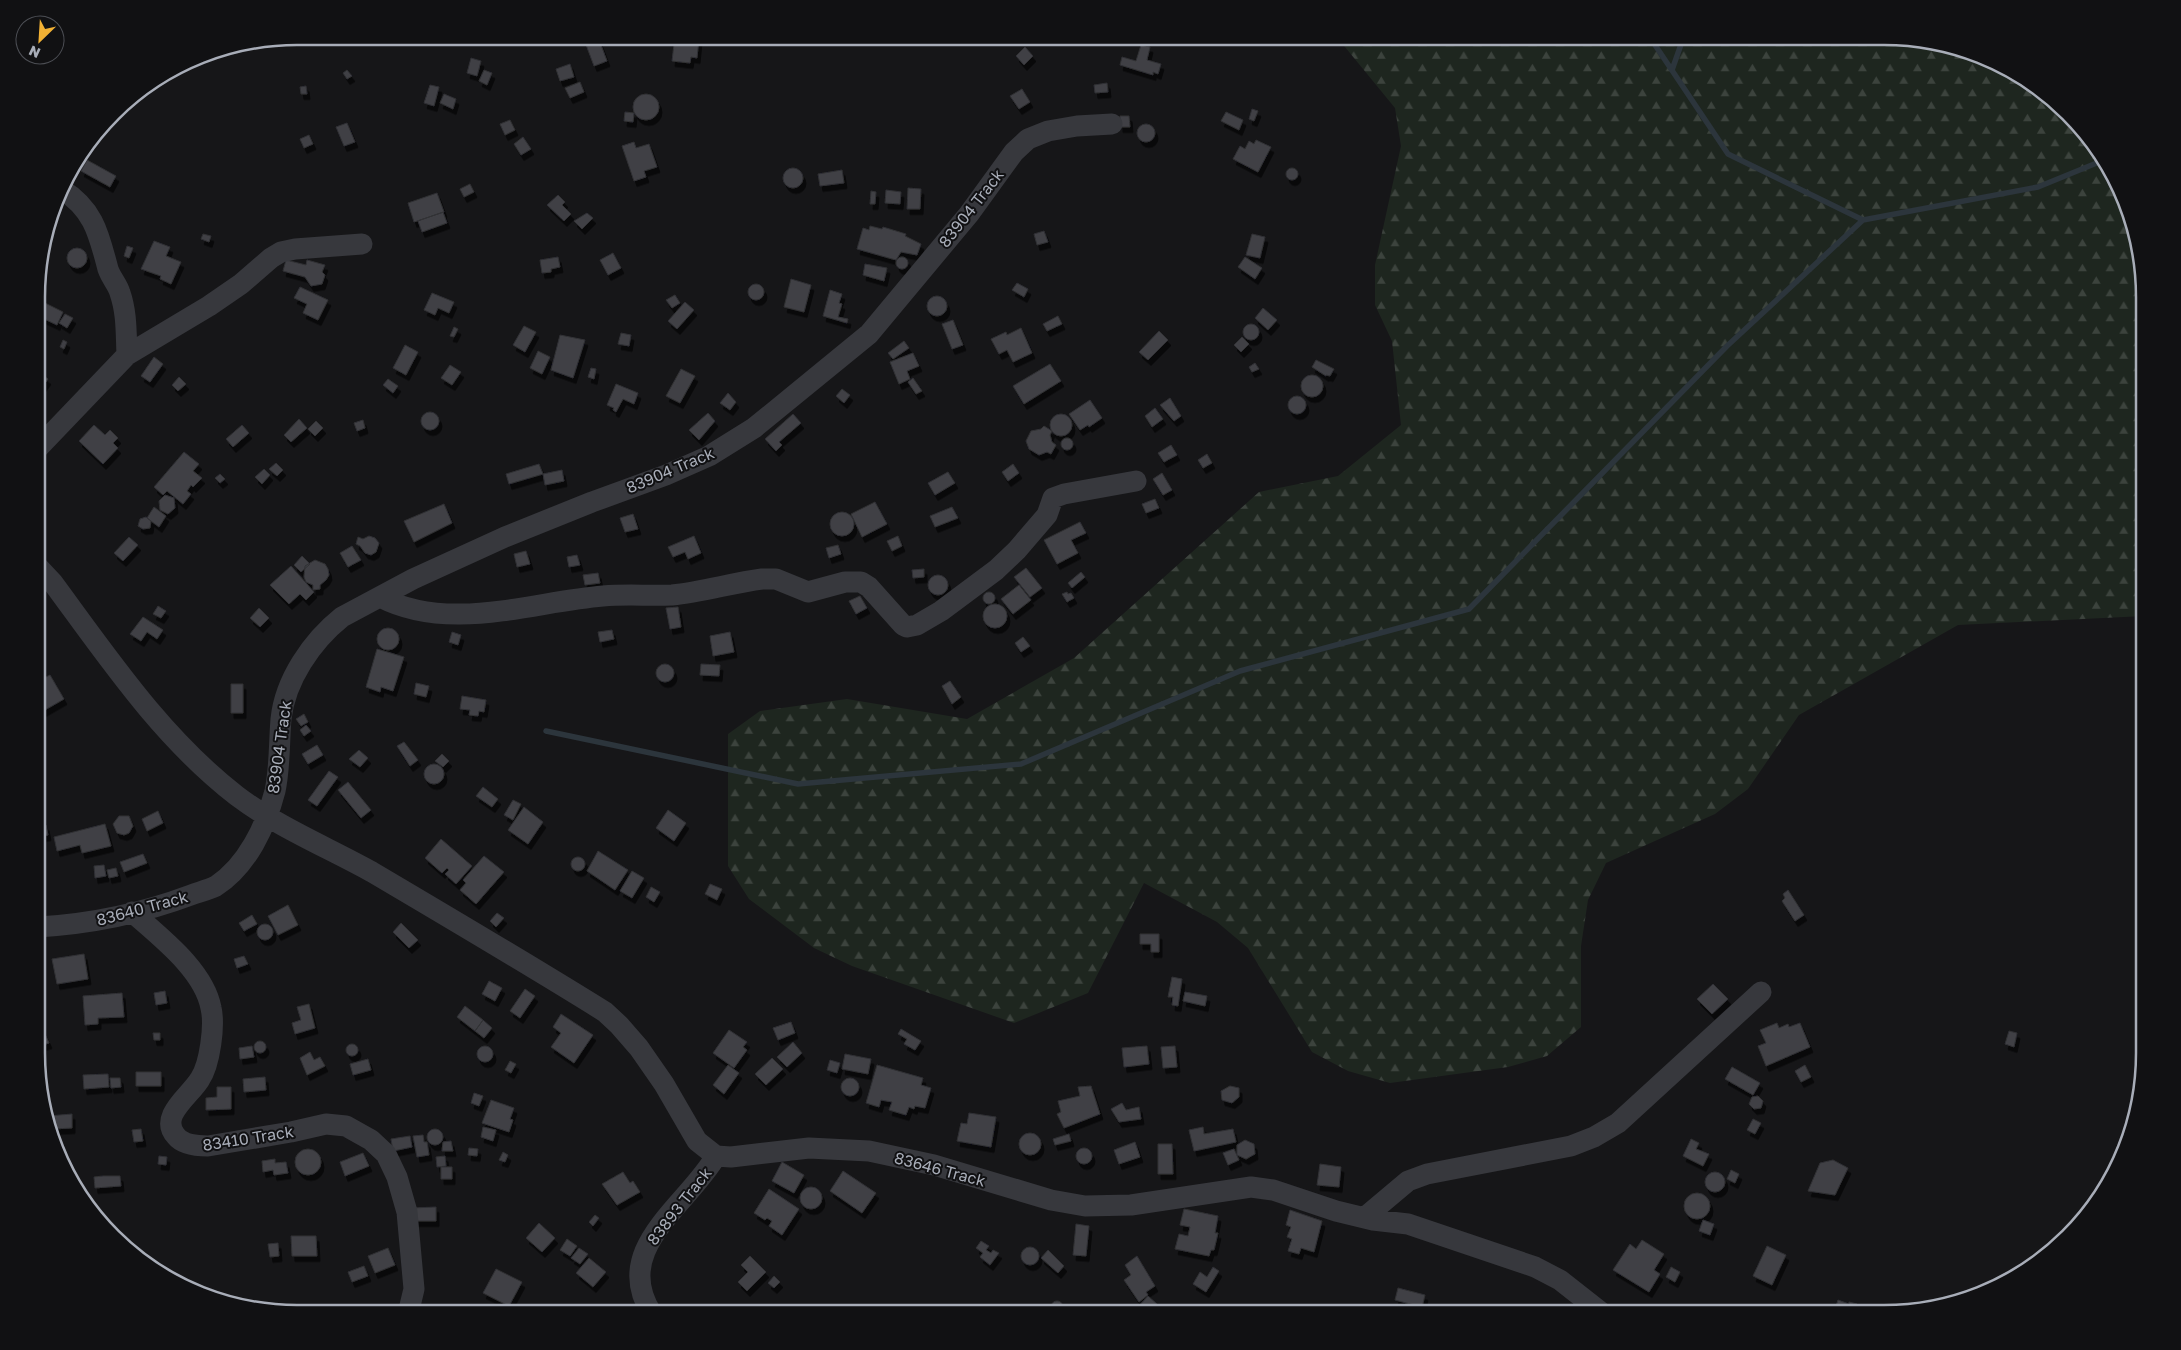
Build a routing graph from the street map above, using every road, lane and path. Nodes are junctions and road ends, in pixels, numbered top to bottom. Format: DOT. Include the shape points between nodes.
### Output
graph roads {
  1 [pos="1112,124"];
  2 [pos="67,194"];
  3 [pos="362,244"];
  4 [pos="127,355"];
  5 [pos="45,441"];
  6 [pos="1136,481"];
  7 [pos="45,574"];
  8 [pos="380,597"];
  9 [pos="267,816"];
  10 [pos="132,912"];
  11 [pos="45,927"];
  12 [pos="1761,992"];
  13 [pos="716,1156"];
  14 [pos="1364,1218"];
  15 [pos="410,1305"];
  16 [pos="648,1305"];
  17 [pos="1592,1305"];
  1 -- 8 [label="street, 83904 Track" via="1048,131 1028,139 1014,152 969,214 869,334 754,428 709,456 505,536"];
  2 -- 4 [label="street" via="82,204 101,240 108,270 123,302"];
  3 -- 4 [label="street" via="281,252 209,306"];
  4 -- 5 [label="street"];
  6 -- 8 [label="street" via="1054,498 1047,515 996,570 941,611 907,627 869,587 852,581 808,592 776,579 762,579 674,594 603,596 471,613 440,613 399,607"];
  7 -- 9 [label="street" via="139,699 187,752 237,796"];
  8 -- 9 [label="street, 83904 Track" via="342,616 329,628 296,673 284,703 275,790"];
  9 -- 10 [label="street, 83640 Track" via="241,864 215,886 168,904"];
  9 -- 13 [label="street" via="372,873 604,1012 619,1025 664,1084 697,1141"];
  10 -- 11 [label="street, 83640 Track"];
  10 -- 15 [label="street, 83410 Track" via="195,973 211,1005 213,1020 205,1068 174,1111 172,1131 185,1143 208,1146 338,1124 371,1140 386,1154 397,1176 407,1212 414,1289"];
  12 -- 14 [label="street" via="1618,1123 1594,1137 1562,1148 1427,1174 1408,1181"];
  13 -- 14 [label="street, 83646 Track" via="809,1148 869,1151 934,1165 1051,1200 1085,1206 1130,1205 1251,1187 1273,1190"];
  13 -- 16 [label="street, 83893 Track" via="704,1176 650,1239 642,1258 640,1287"];
  14 -- 17 [label="street, 83646 Track" via="1408,1224 1535,1267 1560,1280"];
}
